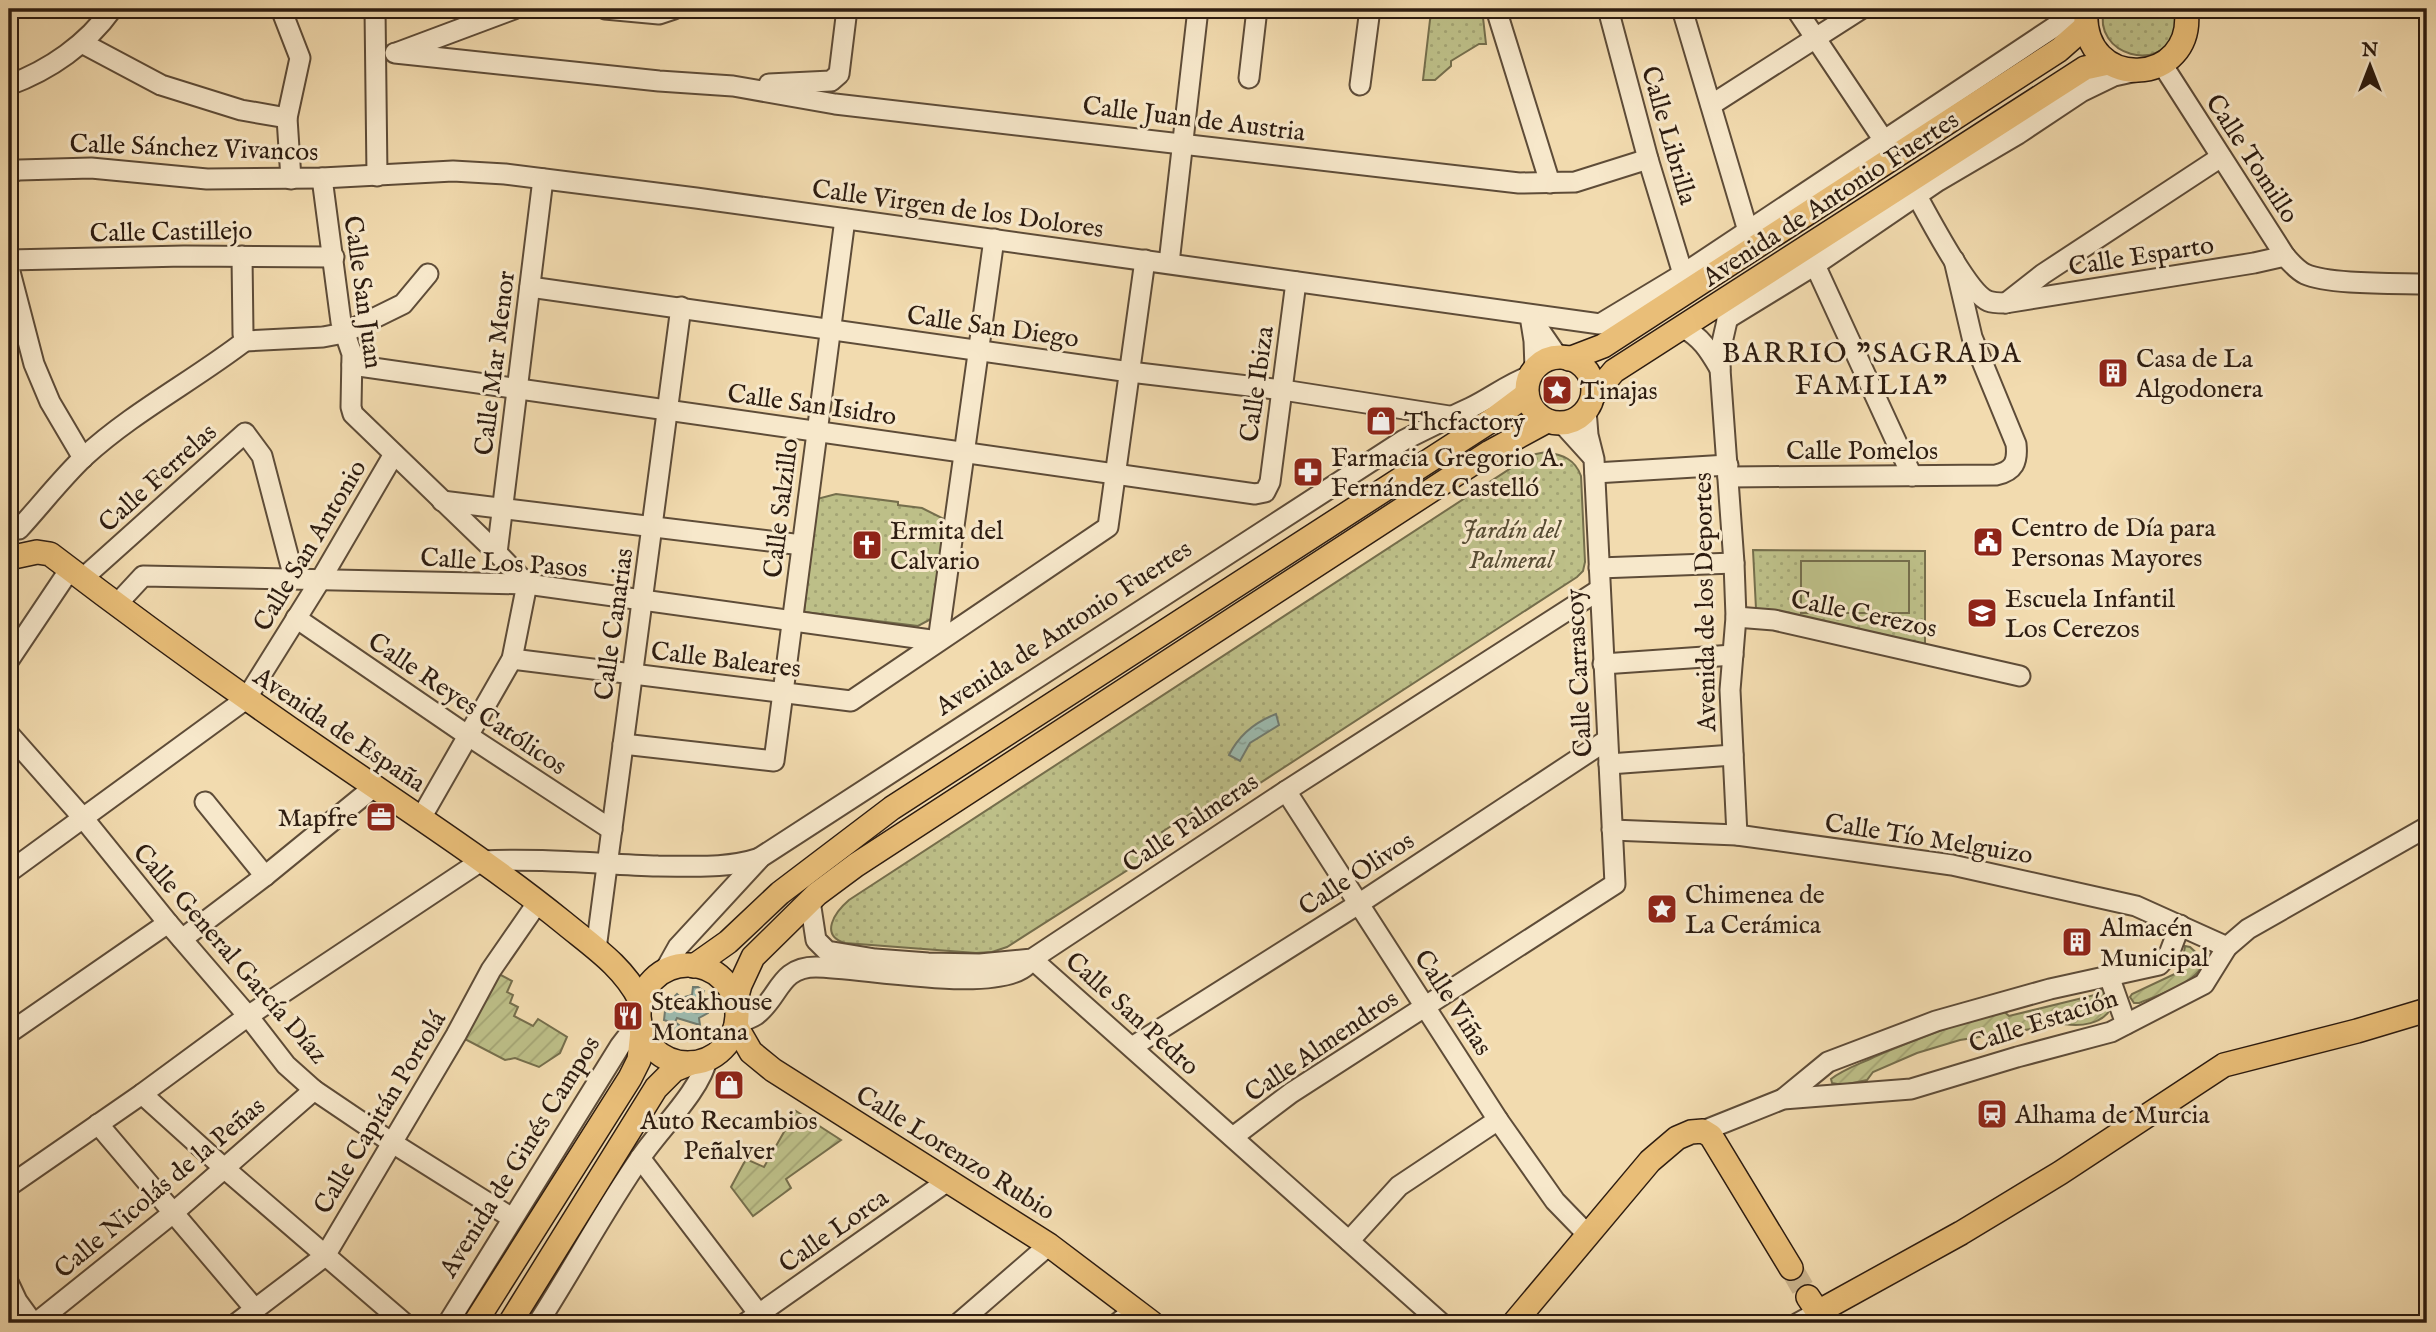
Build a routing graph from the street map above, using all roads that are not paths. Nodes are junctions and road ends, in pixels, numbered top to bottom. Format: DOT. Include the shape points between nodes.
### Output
graph roads {
  1 [pos="113,9"];
  2 [pos="281,9"];
  3 [pos="375,9"];
  4 [pos="514,9"];
  5 [pos="605,9"];
  6 [pos="674,9"];
  7 [pos="848,9"];
  8 [pos="1198,9"];
  9 [pos="1257,9"];
  10 [pos="1370,9"];
  11 [pos="1496,9"];
  12 [pos="1682,9"];
  13 [pos="1796,9"];
  14 [pos="1861,9"];
  15 [pos="2186,9"];
  16 [pos="1611,10"];
  17 [pos="2086,15"];
  18 [pos="1816,38"];
  19 [pos="82,43"];
  20 [pos="374,53"];
  21 [pos="395,54"];
  22 [pos="2108,62"];
  23 [pos="2162,64"];
  24 [pos="2137,71"];
  25 [pos="1249,78"];
  26 [pos="9,85"];
  27 [pos="1360,85"];
  28 [pos="733,86"];
  29 [pos="1711,106"];
  30 [pos="288,118"];
  31 [pos="1184,143"];
  32 [pos="1889,149"];
  33 [pos="2221,157"];
  34 [pos="1648,159"];
  35 [pos="9,173"];
  36 [pos="377,176"];
  37 [pos="322,178"];
  38 [pos="291,179"];
  39 [pos="544,179"];
  40 [pos="1550,183"];
  41 [pos="1913,188"];
  42 [pos="845,219"];
  43 [pos="1748,231"];
  44 [pos="994,239"];
  45 [pos="242,256"];
  46 [pos="2285,256"];
  47 [pos="334,257"];
  48 [pos="9,260"];
  49 [pos="1145,260"];
  50 [pos="1954,260"];
  51 [pos="1170,263"];
  52 [pos="1815,265"];
  53 [pos="9,268"];
  54 [pos="428,274"];
  55 [pos="1683,274"];
  56 [pos="1296,282"];
  57 [pos="2427,284"];
  58 [pos="530,287"];
  59 [pos="1733,295"];
  60 [pos="2005,303"];
  61 [pos="681,307"];
  62 [pos="14,316"];
  63 [pos="1530,316"];
  64 [pos="1727,319"];
  65 [pos="1600,324"];
  66 [pos="1682,327"];
  67 [pos="830,329"];
  68 [pos="344,333"];
  69 [pos="245,341"];
  70 [pos="979,350"];
  71 [pos="1564,358"];
  72 [pos="352,365"];
  73 [pos="1720,369"];
  74 [pos="1130,372"];
  75 [pos="1531,380"];
  76 [pos="518,388"];
  77 [pos="1283,390"];
  78 [pos="1589,403"];
  79 [pos="667,410"];
  80 [pos="1449,416"];
  81 [pos="1554,422"];
  82 [pos="816,430"];
  83 [pos="965,451"];
  84 [pos="394,454"];
  85 [pos="83,458"];
  86 [pos="1595,466"];
  87 [pos="1728,471"];
  88 [pos="1116,472"];
  89 [pos="1912,477"];
  90 [pos="1265,492"];
  91 [pos="442,501"];
  92 [pos="503,508"];
  93 [pos="14,523"];
  94 [pos="653,527"];
  95 [pos="802,545"];
  96 [pos="37,552"];
  97 [pos="498,553"];
  98 [pos="9,558"];
  99 [pos="1734,563"];
  100 [pos="1598,568"];
  101 [pos="76,574"];
  102 [pos="294,578"];
  103 [pos="321,579"];
  104 [pos="527,584"];
  105 [pos="1599,590"];
  106 [pos="642,602"];
  107 [pos="117,604"];
  108 [pos="1736,617"];
  109 [pos="296,618"];
  110 [pos="792,622"];
  111 [pos="938,641"];
  112 [pos="1733,655"];
  113 [pos="512,659"];
  114 [pos="9,660"];
  115 [pos="1603,664"];
  116 [pos="632,674"];
  117 [pos="2020,676"];
  118 [pos="783,692"];
  119 [pos="246,699"];
  120 [pos="9,734"];
  121 [pos="467,735"];
  122 [pos="1607,740"];
  123 [pos="623,744"];
  124 [pos="1733,755"];
  125 [pos="1609,764"];
  126 [pos="374,787"];
  127 [pos="1286,791"];
  128 [pos="205,802"];
  129 [pos="421,818"];
  130 [pos="84,819"];
  131 [pos="2427,827"];
  132 [pos="612,830"];
  133 [pos="1612,830"];
  134 [pos="1737,835"];
  135 [pos="761,857"];
  136 [pos="481,861"];
  137 [pos="608,864"];
  138 [pos="9,872"];
  139 [pos="265,876"];
  140 [pos="1615,884"];
  141 [pos="810,901"];
  142 [pos="538,902"];
  143 [pos="1360,903"];
  144 [pos="168,923"];
  145 [pos="2180,925"];
  146 [pos="182,939"];
  147 [pos="2227,947"];
  148 [pos="603,953"];
  149 [pos="1032,959"];
  150 [pos="694,966"];
  151 [pos="664,972"];
  152 [pos="2109,976"];
  153 [pos="1425,1006"];
  154 [pos="2427,1010"];
  155 [pos="248,1016"];
  156 [pos="641,1017"];
  157 [pos="736,1017"];
  158 [pos="2126,1024"];
  159 [pos="9,1033"];
  160 [pos="1132,1047"];
  161 [pos="699,1061"];
  162 [pos="773,1070"];
  163 [pos="314,1090"];
  164 [pos="142,1094"];
  165 [pos="1783,1099"];
  166 [pos="1498,1120"];
  167 [pos="98,1124"];
  168 [pos="1703,1131"];
  169 [pos="1233,1137"];
  170 [pos="391,1142"];
  171 [pos="640,1158"];
  172 [pos="224,1168"];
  173 [pos="949,1180"];
  174 [pos="9,1186"];
  175 [pos="173,1213"];
  176 [pos="512,1218"];
  177 [pos="1588,1235"];
  178 [pos="1349,1241"];
  179 [pos="1049,1245"];
  180 [pos="325,1256"];
  181 [pos="1791,1268"];
  182 [pos="11,1297"];
  183 [pos="255,1309"];
  184 [pos="1808,1311"];
  185 [pos="1134,1319"];
  186 [pos="757,1320"];
  187 [pos="35,1323"];
  188 [pos="237,1323"];
  189 [pos="404,1323"];
  190 [pos="448,1323"];
  191 [pos="475,1323"];
  192 [pos="510,1323"];
  193 [pos="538,1323"];
  194 [pos="959,1323"];
  195 [pos="1441,1323"];
  196 [pos="1514,1323"];
  1 -- 19 [label="street"];
  2 -- 30 [label="street" via="300,58"];
  3 -- 20 [label="street"];
  4 -- 21 [label="street"];
  5 -- 6 [label="street" via="659,14"];
  7 -- 28 [label="street, Calle Juan de Austria" via="839,74 831,81"];
  8 -- 31 [label="street"];
  9 -- 25 [label="street"];
  10 -- 27 [label="street"];
  11 -- 40 [label="street"];
  12 -- 29 [label="street"];
  13 -- 18 [label="street"];
  14 -- 18 [label="street"];
  15 -- 23 [label="main road" via="2183,42"];
  16 -- 34 [label="street, Calle Librilla"];
  17 -- 22 [label="main road" via="2093,47"];
  17 -- 32 [label="main road, Avenida de Antonio Fuertes" via="2059,50"];
  18 -- 29 [label="street"];
  18 -- 32 [label="street"];
  19 -- 26 [label="street" via="50,66"];
  19 -- 30 [label="street" via="161,85 240,110"];
  20 -- 21 [label="street, Calle Juan de Austria"];
  20 -- 36 [label="street"];
  21 -- 28 [label="street, Calle Juan de Austria"];
  22 -- 24 [label="main road"];
  22 -- 41 [label="main road, Avenida de Antonio Fuertes" via="2085,68"];
  23 -- 24 [label="main road"];
  23 -- 33 [label="street, Calle Tomillo"];
  24 -- 41 [label="street, Avenida de Antonio Fuertes" via="2081,92"];
  28 -- 31 [label="street, Calle Juan de Austria" via="835,104"];
  29 -- 43 [label="street"];
  30 -- 38 [label="street"];
  31 -- 40 [label="street, Calle Juan de Austria"];
  31 -- 51 [label="street"];
  32 -- 43 [label="street, Avenida de Antonio Fuertes"];
  32 -- 71 [label="main road, Avenida de Antonio Fuertes" via="1603,346"];
  33 -- 46 [label="street, Calle Tomillo"];
  33 -- 60 [label="street"];
  34 -- 40 [label="street, Calle Juan de Austria" via="1575,181"];
  34 -- 55 [label="street, Calle Librilla"];
  35 -- 38 [label="street, Calle Sánchez Vivancos" via="91,168 207,179"];
  36 -- 37 [label="street, Calle Sánchez Vivancos"];
  36 -- 39 [label="street, Calle Virgen de los Dolores" via="453,171"];
  37 -- 38 [label="street, Calle Sánchez Vivancos"];
  37 -- 47 [label="street, Calle San Juan"];
  39 -- 42 [label="street, Calle Virgen de los Dolores"];
  39 -- 58 [label="street, Calle Mar Menor"];
  41 -- 50 [label="street"];
  41 -- 52 [label="street, Avenida de Antonio Fuertes"];
  41 -- 59 [label="main road, Avenida de Antonio Fuertes"];
  42 -- 44 [label="street, Calle Virgen de los Dolores"];
  42 -- 67 [label="street, Calle Salzillo"];
  43 -- 55 [label="street, Avenida de Antonio Fuertes"];
  44 -- 49 [label="street, Calle Virgen de los Dolores"];
  44 -- 70 [label="street"];
  45 -- 47 [label="street, Calle Castillejo"];
  45 -- 48 [label="street, Calle Castillejo"];
  45 -- 69 [label="street"];
  46 -- 57 [label="street, Calle Tomillo" via="2307,275 2339,281"];
  46 -- 60 [label="street, Calle Esparto"];
  47 -- 68 [label="street, Calle San Juan"];
  49 -- 51 [label="street, Calle Virgen de los Dolores"];
  49 -- 74 [label="street"];
  50 -- 60 [label="street" via="1976,293 1988,301"];
  50 -- 89 [label="street, Calle Pomelos" via="1972,337 2017,454 2014,467 1996,475"];
  51 -- 56 [label="street, Calle Virgen de los Dolores"];
  52 -- 64 [label="street, Avenida de Antonio Fuertes"];
  52 -- 89 [label="street"];
  53 -- 62 [label="street"];
  54 -- 68 [label="street" via="403,304"];
  55 -- 65 [label="street, Avenida de Antonio Fuertes"];
  56 -- 63 [label="street, Calle Virgen de los Dolores"];
  56 -- 77 [label="street, Calle Ibiza"];
  58 -- 61 [label="street, Calle San Diego"];
  58 -- 76 [label="street, Calle Mar Menor"];
  59 -- 64 [label="street, Avenida de los Deportes"];
  59 -- 66 [label="main road, Avenida de Antonio Fuertes"];
  61 -- 67 [label="street, Calle San Diego"];
  61 -- 79 [label="street, Calle Canarias"];
  62 -- 85 [label="street" via="50,402"];
  63 -- 65 [label="street, Calle Virgen de los Dolores"];
  63 -- 71 [label="street"];
  63 -- 75 [label="street" via="1534,341"];
  64 -- 73 [label="street, Avenida de los Deportes"];
  66 -- 73 [label="street" via="1706,345"];
  66 -- 78 [label="main road, Avenida de Antonio Fuertes" via="1615,371"];
  67 -- 70 [label="street, Calle San Diego"];
  67 -- 82 [label="street, Calle Salzillo"];
  68 -- 69 [label="street"];
  68 -- 72 [label="street, Calle San Juan"];
  69 -- 85 [label="street"];
  70 -- 74 [label="street, Calle San Diego"];
  70 -- 83 [label="street"];
  71 -- 75 [label="main road" via="1541,363"];
  71 -- 78 [label="main road" via="1578,363 1590,377"];
  72 -- 76 [label="street, Calle San Isidro"];
  72 -- 84 [label="street, Calle San Juan" via="353,414"];
  73 -- 87 [label="street, Avenida de los Deportes"];
  74 -- 77 [label="street, Calle San Diego"];
  74 -- 88 [label="street"];
  75 -- 80 [label="street, Avenida de Antonio Fuertes" via="1513,383"];
  75 -- 81 [label="main road" via="1533,410"];
  75 -- 150 [label="main road" via="1495,418 892,808"];
  76 -- 79 [label="street, Calle San Isidro"];
  76 -- 92 [label="street, Calle Mar Menor"];
  77 -- 80 [label="street, Calle San Diego"];
  77 -- 90 [label="street, Calle Ibiza"];
  78 -- 81 [label="main road" via="1580,417"];
  78 -- 86 [label="street, Calle Carrascoy" via="1588,435"];
  79 -- 82 [label="street, Calle San Isidro"];
  79 -- 94 [label="street, Calle Canarias"];
  80 -- 135 [label="street, Avenida de Antonio Fuertes" via="1404,440"];
  81 -- 86 [label="street"];
  81 -- 141 [label="main road" via="1502,444 856,864"];
  82 -- 83 [label="street, Calle San Isidro"];
  82 -- 95 [label="street, Calle Salzillo"];
  83 -- 88 [label="street, Calle San Isidro"];
  83 -- 111 [label="street"];
  84 -- 91 [label="street, Calle San Juan"];
  84 -- 103 [label="street, Calle San Antonio"];
  85 -- 93 [label="street"];
  86 -- 87 [label="street, Calle Pomelos"];
  86 -- 100 [label="street, Calle Carrascoy"];
  87 -- 89 [label="street, Calle Pomelos"];
  87 -- 99 [label="street, Avenida de los Deportes"];
  88 -- 90 [label="street, Calle San Isidro"];
  88 -- 111 [label="street" via="1108,527"];
  91 -- 92 [label="street"];
  91 -- 97 [label="street, Calle San Juan"];
  92 -- 94 [label="street"];
  92 -- 97 [label="street, Calle Mar Menor"];
  93 -- 96 [label="street"];
  94 -- 95 [label="street"];
  94 -- 106 [label="street, Calle Canarias"];
  95 -- 110 [label="street, Calle Salzillo"];
  96 -- 98 [label="main road"];
  96 -- 101 [label="main road, Avenida de España" via="50,554"];
  97 -- 104 [label="street, Calle San Juan"];
  99 -- 100 [label="street"];
  99 -- 108 [label="street, Avenida de los Deportes"];
  100 -- 105 [label="street, Calle Carrascoy"];
  101 -- 102 [label="street, Calle Ferrelas" via="245,433 262,456"];
  101 -- 107 [label="main road, Avenida de España"];
  101 -- 114 [label="street"];
  102 -- 103 [label="street, Calle Los Pasos"];
  102 -- 107 [label="street, Calle Los Pasos" via="143,576"];
  103 -- 104 [label="street, Calle Los Pasos"];
  103 -- 109 [label="street, Calle San Antonio"];
  104 -- 106 [label="street, Calle Los Pasos"];
  104 -- 113 [label="street"];
  105 -- 115 [label="street, Calle Carrascoy"];
  105 -- 127 [label="street, Calle Palmeras"];
  106 -- 110 [label="street, Calle Los Pasos"];
  106 -- 116 [label="street, Calle Canarias"];
  107 -- 119 [label="main road, Avenida de España"];
  108 -- 112 [label="street, Avenida de los Deportes"];
  108 -- 117 [label="street, Calle Cerezos" via="1774,620"];
  109 -- 119 [label="street, Calle San Antonio"];
  109 -- 121 [label="street, Calle Reyes Católicos"];
  110 -- 111 [label="street, Calle Los Pasos"];
  110 -- 118 [label="street, Calle Salzillo"];
  111 -- 118 [label="street, Calle Baleares" via="850,701"];
  112 -- 115 [label="street"];
  112 -- 124 [label="street, Avenida de los Deportes"];
  113 -- 116 [label="street, Calle Baleares"];
  113 -- 121 [label="street"];
  115 -- 122 [label="street, Calle Carrascoy"];
  116 -- 118 [label="street, Calle Baleares"];
  116 -- 123 [label="street, Calle Canarias"];
  118 -- 123 [label="street, Calle Salzillo" via="774,761"];
  119 -- 126 [label="main road, Avenida de España"];
  119 -- 130 [label="street"];
  120 -- 130 [label="street, Calle General García Díaz"];
  121 -- 129 [label="street"];
  121 -- 132 [label="street, Calle Reyes Católicos"];
  122 -- 125 [label="street, Calle Carrascoy"];
  122 -- 143 [label="street, Calle Olivos"];
  123 -- 132 [label="street, Calle Canarias"];
  124 -- 125 [label="street"];
  124 -- 134 [label="street, Avenida de los Deportes"];
  125 -- 133 [label="street, Calle Carrascoy"];
  126 -- 129 [label="main road, Avenida de España"];
  126 -- 139 [label="street"];
  127 -- 143 [label="street, Calle Viñas"];
  127 -- 149 [label="street, Calle Palmeras"];
  128 -- 139 [label="street"];
  129 -- 136 [label="main road, Avenida de España"];
  130 -- 138 [label="street"];
  130 -- 144 [label="street, Calle General García Díaz"];
  131 -- 147 [label="street, Calle Estación" via="2248,929"];
  132 -- 137 [label="street, Calle Canarias"];
  133 -- 134 [label="street, Calle Tío Melguizo"];
  133 -- 140 [label="street, Calle Carrascoy"];
  134 -- 145 [label="street, Calle Tío Melguizo" via="1952,864 2136,906"];
  135 -- 137 [label="street" via="723,867"];
  135 -- 151 [label="street, Avenida de Antonio Fuertes" via="678,947"];
  136 -- 137 [label="street"];
  136 -- 142 [label="main road, Avenida de España"];
  136 -- 155 [label="street"];
  137 -- 148 [label="street, Calle Canarias"];
  139 -- 146 [label="street"];
  140 -- 153 [label="street, Calle Almendros"];
  141 -- 149 [label="street, Calle Palmeras" via="816,940 827,951 954,964"];
  141 -- 157 [label="main road" via="752,957 740,985"];
  142 -- 148 [label="main road, Avenida de España"];
  142 -- 170 [label="street, Calle Capitán Portolá" via="491,970"];
  143 -- 153 [label="street, Calle Viñas"];
  143 -- 160 [label="street, Calle Olivos"];
  144 -- 146 [label="street, Calle General García Díaz"];
  144 -- 159 [label="street"];
  145 -- 147 [label="street, Calle Tío Melguizo"];
  145 -- 152 [label="street, Calle Estación" via="2169,954 2159,965"];
  146 -- 155 [label="street, Calle General García Díaz"];
  147 -- 158 [label="street, Calle Estación" via="2204,984"];
  148 -- 151 [label="main road" via="653,973"];
  148 -- 156 [label="main road" via="632,985"];
  149 -- 157 [label="street, Calle San Pedro" via="1013,974 979,978 814,967 795,970 760,1011 748,1019"];
  149 -- 160 [label="street, Calle San Pedro"];
  150 -- 151 [label="main road" via="671,967"];
  150 -- 157 [label="main road" via="715,973 726,983"];
  151 -- 156 [label="main road" via="647,986"];
  152 -- 158 [label="street"];
  152 -- 165 [label="street, Calle Estación" via="1936,1021 1828,1062"];
  153 -- 166 [label="street, Calle Viñas"];
  153 -- 169 [label="street, Calle Almendros" via="1291,1093"];
  154 -- 184 [label="main road" via="2224,1065 1961,1233"];
  155 -- 163 [label="street, Calle General García Díaz" via="286,1065"];
  155 -- 164 [label="street"];
  156 -- 161 [label="main road" via="650,1045 661,1055 676,1062"];
  156 -- 176 [label="street, Avenida de Ginés Campos"];
  156 -- 191 [label="main road, Avenida de Ginés Campos" via="639,1060 630,1078"];
  157 -- 161 [label="main road" via="725,1046"];
  157 -- 162 [label="main road, Calle Lorenzo Rubio" via="751,1052"];
  158 -- 165 [label="street, Calle Estación" via="1911,1089"];
  160 -- 169 [label="street, Calle San Pedro"];
  161 -- 162 [label="main road" via="747,1061"];
  161 -- 171 [label="street" via="704,1070 696,1084"];
  161 -- 192 [label="main road" via="674,1070 656,1088"];
  162 -- 173 [label="main road, Calle Lorenzo Rubio"];
  163 -- 170 [label="street, Calle General García Díaz"];
  163 -- 172 [label="street, Calle Nicolás de la Peñas"];
  164 -- 167 [label="street"];
  164 -- 172 [label="street"];
  165 -- 168 [label="street, Calle Estación"];
  166 -- 177 [label="street, Calle Viñas" via="1555,1201"];
  166 -- 178 [label="street" via="1399,1186"];
  167 -- 174 [label="street"];
  167 -- 175 [label="street"];
  168 -- 177 [label="main road, Calle Estación" via="1677,1138 1650,1161"];
  168 -- 181 [label="main road" via="1721,1150"];
  169 -- 178 [label="street, Calle San Pedro"];
  170 -- 176 [label="street, Calle General García Díaz"];
  170 -- 180 [label="street, Calle Capitán Portolá"];
  171 -- 186 [label="street"];
  171 -- 193 [label="street"];
  172 -- 175 [label="street, Calle Nicolás de la Peñas"];
  172 -- 180 [label="street"];
  173 -- 179 [label="main road, Calle Lorenzo Rubio"];
  173 -- 186 [label="street, Calle Lorca"];
  175 -- 183 [label="street"];
  175 -- 187 [label="street, Calle Nicolás de la Peñas"];
  176 -- 190 [label="street, Avenida de Ginés Campos"];
  177 -- 196 [label="main road, Calle Estación"];
  178 -- 195 [label="street, Calle San Pedro"];
  179 -- 185 [label="main road, Calle Lorenzo Rubio"];
  179 -- 194 [label="street"];
  180 -- 183 [label="street, Calle Capitán Portolá"];
  180 -- 189 [label="street"];
  182 -- 187 [label="street"];
  183 -- 188 [label="street, Calle Capitán Portolá"];
}
